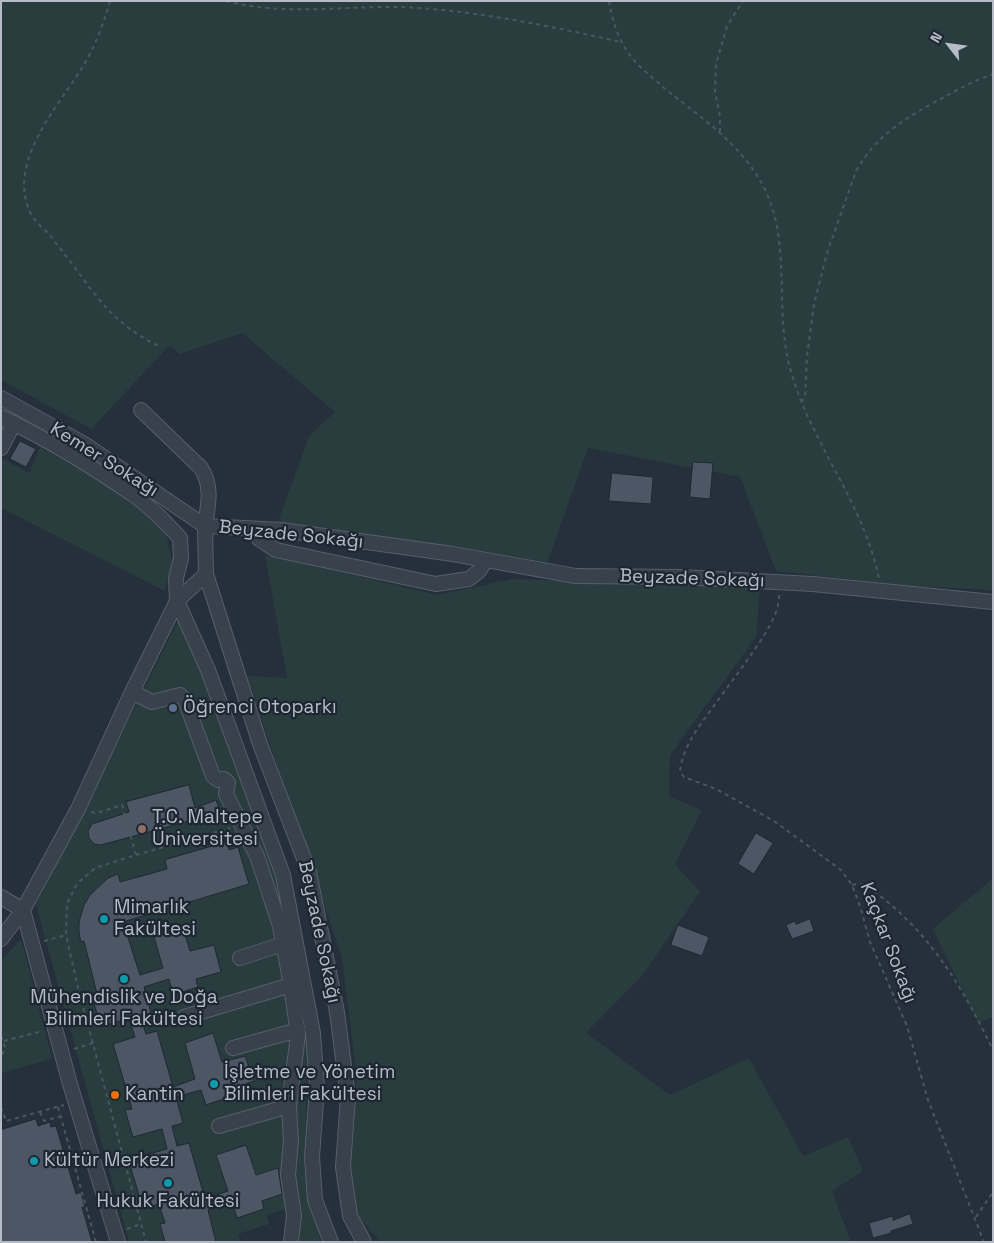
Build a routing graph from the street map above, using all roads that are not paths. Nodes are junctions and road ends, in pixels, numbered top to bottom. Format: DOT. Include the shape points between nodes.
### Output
graph roads {
  1 [pos="1,398"];
  2 [pos="141,410"];
  3 [pos="8,420"];
  4 [pos="1,448"];
  5 [pos="205,526"];
  6 [pos="255,529"];
  7 [pos="486,560"];
  8 [pos="206,574"];
  9 [pos="177,601"];
  10 [pos="993,602"];
  11 [pos="132,692"];
  12 [pos="1,897"];
  13 [pos="23,910"];
  14 [pos="1,939"];
  15 [pos="283,944"];
  16 [pos="240,958"];
  17 [pos="291,985"];
  18 [pos="184,1017"];
  19 [pos="298,1030"];
  20 [pos="233,1048"];
  21 [pos="289,1106"];
  22 [pos="219,1126"];
  23 [pos="118,1242"];
  24 [pos="291,1242"];
  25 [pos="331,1242"];
  26 [pos="364,1242"];
  1 -- 5 [label="street, Kemer Sokağı" via="86,445"];
  2 -- 5 [label="street" via="206,475 210,494"];
  3 -- 4 [label="street"];
  3 -- 9 [label="street" via="136,496 180,538"];
  5 -- 6 [label="street, Beyzade Sokağı"];
  5 -- 8 [label="street, Beyzade Sokağı"];
  6 -- 7 [label="street, Beyzade Sokağı"];
  6 -- 7 [label="street" via="259,539 276,550 436,584 469,579"];
  7 -- 10 [label="street, Beyzade Sokağı" via="576,576 680,577 780,583"];
  8 -- 9 [label="street"];
  8 -- 26 [label="street, Beyzade Sokağı" via="260,744 309,872 337,1012 348,1097 343,1167 350,1216"];
  9 -- 11 [label="street"];
  9 -- 25 [label="street" via="208,670 283,875 313,1033 317,1087 312,1157 315,1200"];
  11 -- 13 [label="street" via="78,809"];
  11 -- 15 [label="street" via="152,702 180,695 185,700 213,776 228,783 226,794 258,856"];
  12 -- 13 [label="street"];
  13 -- 14 [label="street"];
  13 -- 23 [label="street"];
  15 -- 16 [label="street"];
  15 -- 17 [label="street"];
  17 -- 18 [label="street"];
  17 -- 19 [label="street"];
  19 -- 20 [label="street"];
  19 -- 21 [label="street"];
  21 -- 22 [label="street"];
  21 -- 24 [label="street" via="288,1176 294,1215"];
}
